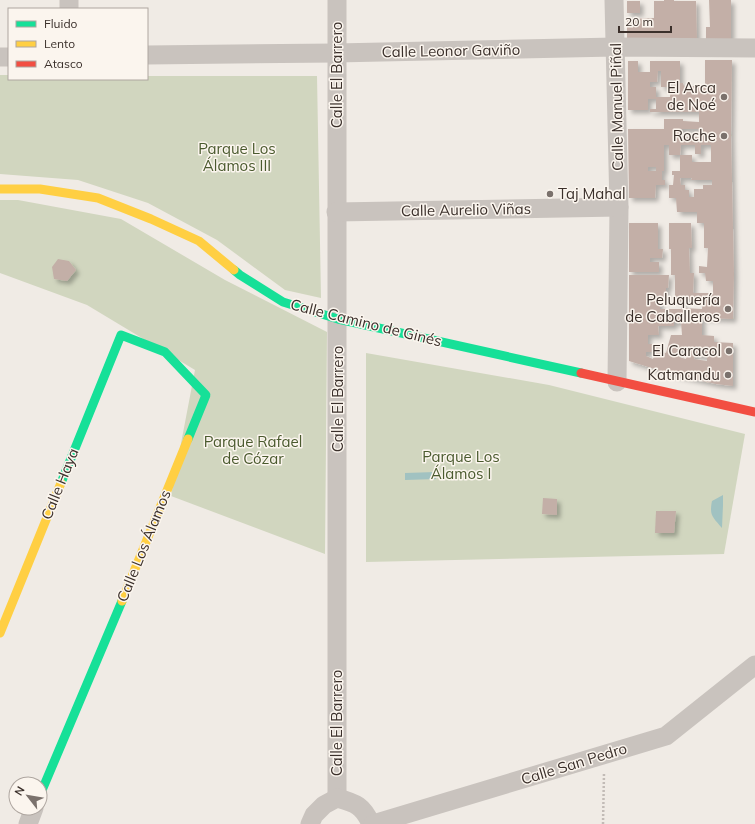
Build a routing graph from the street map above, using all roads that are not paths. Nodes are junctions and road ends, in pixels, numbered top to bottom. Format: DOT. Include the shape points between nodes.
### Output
graph roads {
  1 [pos="337,0"];
  2 [pos="614,0"];
  3 [pos="615,47"];
  4 [pos="755,48"];
  5 [pos="336,53"];
  6 [pos="148,55"];
  7 [pos="0,189"];
  8 [pos="619,207"];
  9 [pos="336,212"];
  10 [pos="338,319"];
  11 [pos="121,335"];
  12 [pos="618,382"];
  13 [pos="755,412"];
  14 [pos="0,633"];
  15 [pos="755,665"];
  16 [pos="48,776"];
  17 [pos="337,798"];
  18 [pos="310,824"];
  19 [pos="372,824"];
  1 -- 5 [label="street, Calle El Barrero"];
  2 -- 3 [label="street, Calle Manuel Piñal"];
  3 -- 4 [label="street, Calle Leonor Gaviño"];
  3 -- 5 [label="street, Calle Leonor Gaviño"];
  3 -- 8 [label="street, Calle Manuel Piñal"];
  5 -- 6 [label="street, Calle Leonor Gaviño"];
  5 -- 9 [label="street, Calle El Barrero"];
  7 -- 10 [label="street, Calle Camino de Ginés" via="40,189 98,198 145,216 199,241 240,275 283,302"];
  8 -- 9 [label="street, Calle Aurelio Viñas"];
  8 -- 12 [label="street, Calle Manuel Piñal"];
  9 -- 10 [label="street, Calle El Barrero"];
  10 -- 12 [label="street, Calle Camino de Ginés"];
  10 -- 17 [label="street, Calle El Barrero"];
  11 -- 14 [label="street, Calle Haya"];
  11 -- 16 [label="street, Calle Los Álamos" via="165,352 206,395"];
  12 -- 13 [label="street, Calle Camino de Ginés"];
  15 -- 19 [label="street, Calle San Pedro" via="666,736"];
  17 -- 18 [label="street" via="324,805 314,815"];
  17 -- 19 [label="street" via="360,806"];
}
